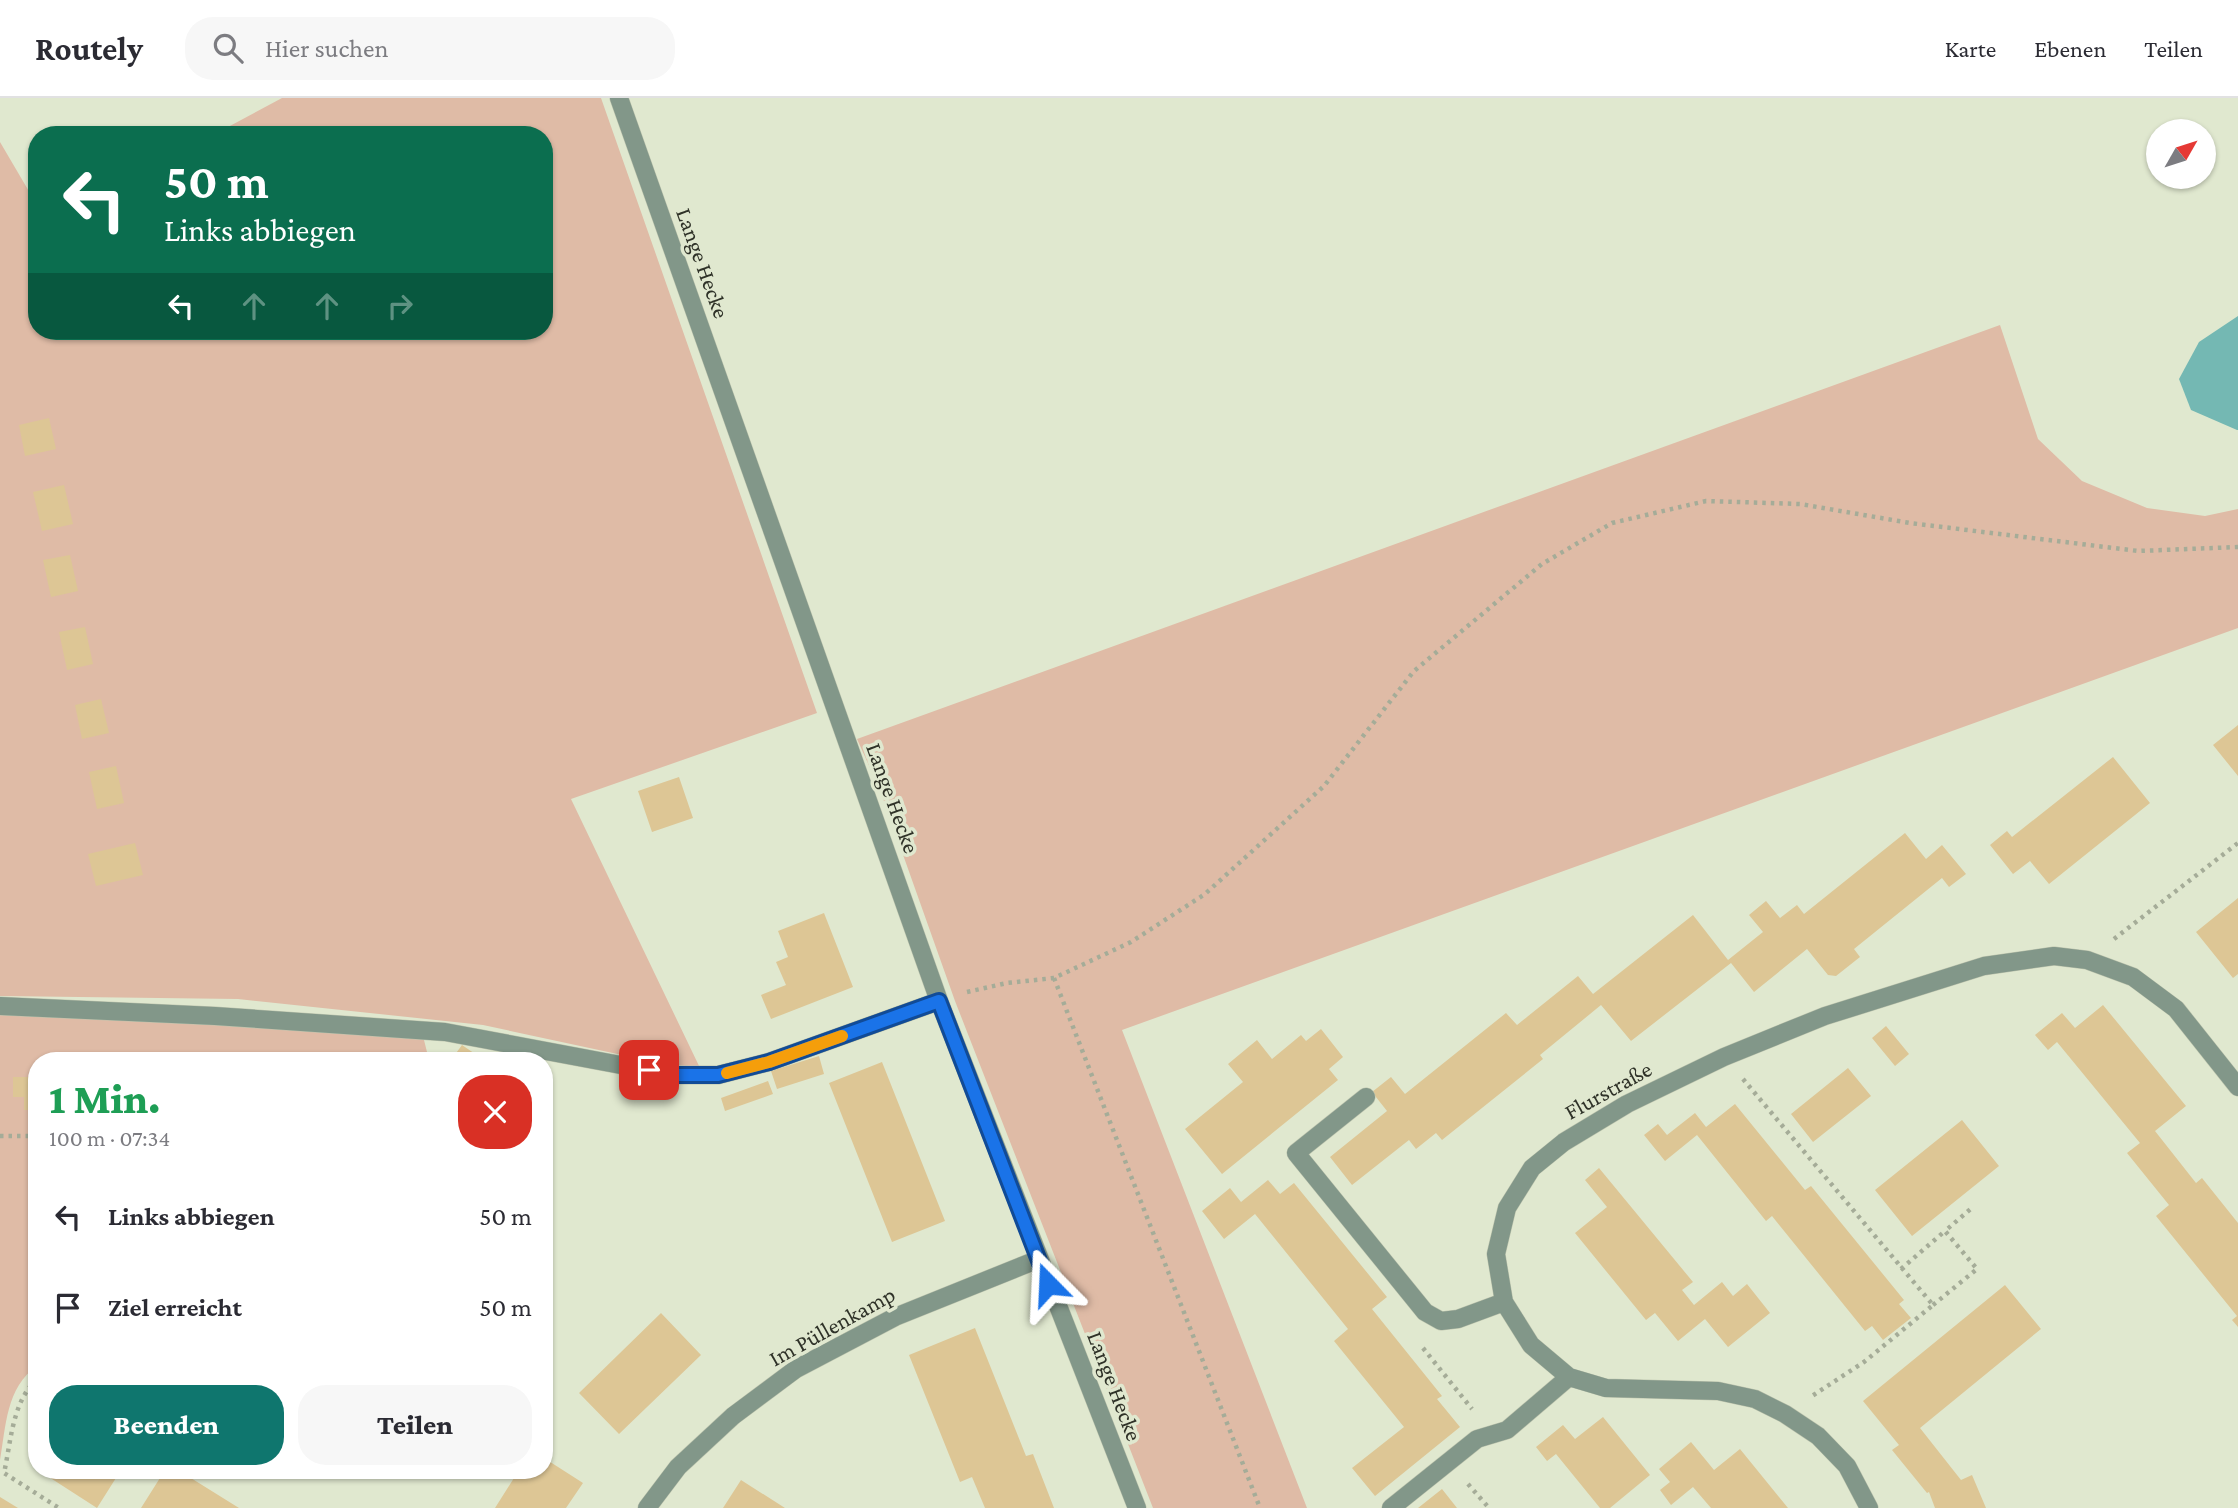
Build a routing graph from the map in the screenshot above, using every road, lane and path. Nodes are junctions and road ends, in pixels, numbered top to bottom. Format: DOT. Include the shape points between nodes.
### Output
graph roads {
  1 [pos="618,98"];
  2 [pos="2238,547"];
  3 [pos="2238,843"];
  4 [pos="2087,960"];
  5 [pos="1054,978"];
  6 [pos="939,1001"];
  7 [pos="0,1006"];
  8 [pos="552,1052"];
  9 [pos="553,1052"];
  10 [pos="1724,1057"];
  11 [pos="2238,1087"];
  12 [pos="1366,1097"];
  13 [pos="0,1136"];
  14 [pos="28,1136"];
  15 [pos="1973,1208"];
  16 [pos="1945,1231"];
  17 [pos="1039,1259"];
  18 [pos="1900,1269"];
  19 [pos="1504,1302"];
  20 [pos="1933,1305"];
  21 [pos="1441,1321"];
  22 [pos="1570,1377"];
  23 [pos="28,1389"];
  24 [pos="1785,1414"];
  25 [pos="1492,1434"];
  26 [pos="59,1508"];
  27 [pos="647,1508"];
  28 [pos="1137,1508"];
  29 [pos="1260,1508"];
  30 [pos="1391,1508"];
  31 [pos="1869,1508"];
  1 -- 6 [label="street, Lange Hecke"];
  2 -- 5 [label="path" via="2138,551 1910,523 1800,504 1706,501 1612,523 1542,564 1413,671 1324,786 1205,894 1131,942"];
  3 -- 4 [label="path"];
  4 -- 10 [label="street, Flurstraße" via="2054,956 1984,966 1825,1016"];
  4 -- 11 [label="street, Flurstraße" via="2133,977 2176,1009"];
  5 -- 6 [label="path" via="1007,983"];
  5 -- 29 [label="path"];
  6 -- 9 [label="street" via="769,1062 718,1075 674,1075"];
  6 -- 17 [label="street, Lange Hecke"];
  7 -- 8 [label="street" via="445,1032"];
  10 -- 18 [label="path"];
  10 -- 19 [label="street, Flurstraße" via="1627,1104 1564,1142 1532,1168 1507,1208 1496,1254"];
  12 -- 21 [label="street" via="1296,1153 1425,1312"];
  13 -- 14 [label="path"];
  15 -- 16 [label="path"];
  16 -- 18 [label="path"];
  16 -- 20 [label="path" via="1977,1269"];
  17 -- 27 [label="street, Im Püllenkamp" via="895,1317 796,1369 733,1416 678,1467"];
  17 -- 28 [label="street, Lange Hecke"];
  18 -- 20 [label="path"];
  19 -- 21 [label="street"];
  19 -- 22 [label="street, Flurstraße" via="1531,1345"];
  20 -- 24 [label="path" via="1864,1362"];
  21 -- 25 [label="path" via="1418,1340"];
  22 -- 24 [label="street, Flurstraße" via="1606,1388 1718,1391 1755,1399"];
  22 -- 25 [label="street" via="1507,1430"];
  23 -- 26 [label="path" via="17,1409 4,1474"];
  24 -- 31 [label="street, Flurstraße" via="1818,1436 1847,1466"];
  25 -- 30 [label="street" via="1477,1439"];
}
